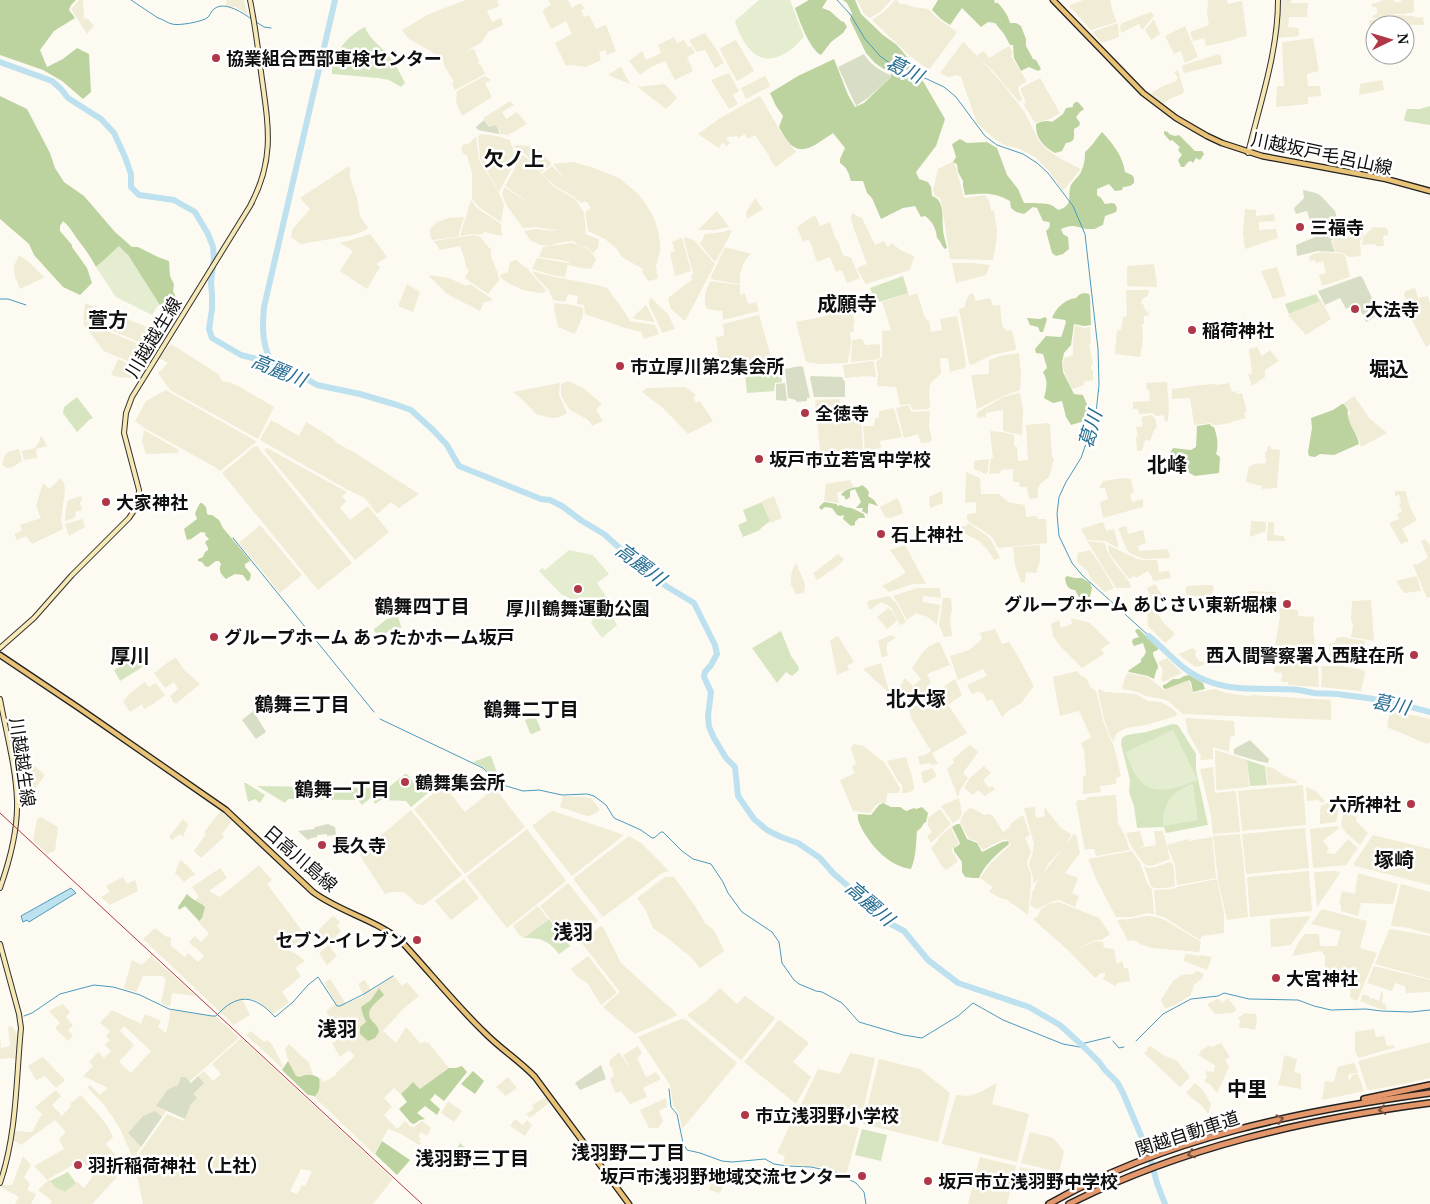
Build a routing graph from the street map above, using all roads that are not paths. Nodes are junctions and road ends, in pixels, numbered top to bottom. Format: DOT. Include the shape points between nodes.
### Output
graph roads {
  1 [pos="250,0"];
  2 [pos="1053,0"];
  3 [pos="1278,0"];
  4 [pos="1248,153"];
  5 [pos="1430,191"];
  6 [pos="0,648"];
  7 [pos="0,656"];
  8 [pos="0,699"];
  9 [pos="0,888"];
  10 [pos="0,944"];
  11 [pos="1430,1085"];
  12 [pos="1430,1093"];
  13 [pos="1430,1103"];
  14 [pos="1332,1108"];
  15 [pos="0,1183"];
  16 [pos="629,1204"];
  17 [pos="1049,1204"];
  18 [pos="1068,1204"];
  1 -- 6 [label="main road, 川越越生線" via="269,139 260,187 127,409 124,438 139,490 135,509 34,618"];
  2 -- 4 [label="main road, 川越坂戸毛呂山線" via="1142,93 1198,131"];
  3 -- 4 [label="main road" via="1272,50"];
  4 -- 5 [label="main road, 川越坂戸毛呂山線" via="1386,179"];
  7 -- 16 [label="main road, 日高川島線" via="226,810 324,900 400,940 481,1030 535,1077"];
  8 -- 9 [label="main road, 川越越生線" via="17,801 12,851"];
  10 -- 15 [label="main road" via="21,1028 13,1122"];
  11 -- 14 [label="highway"];
  12 -- 14 [label="highway, 関越自動車道"];
  13 -- 18 [label="highway, 関越自動車道, one-way" via="1322,1120 1237,1140 1152,1167"];
  17 -- 14 [label="highway, 関越自動車道, one-way" via="1096,1180 1163,1153 1233,1131"];
}
